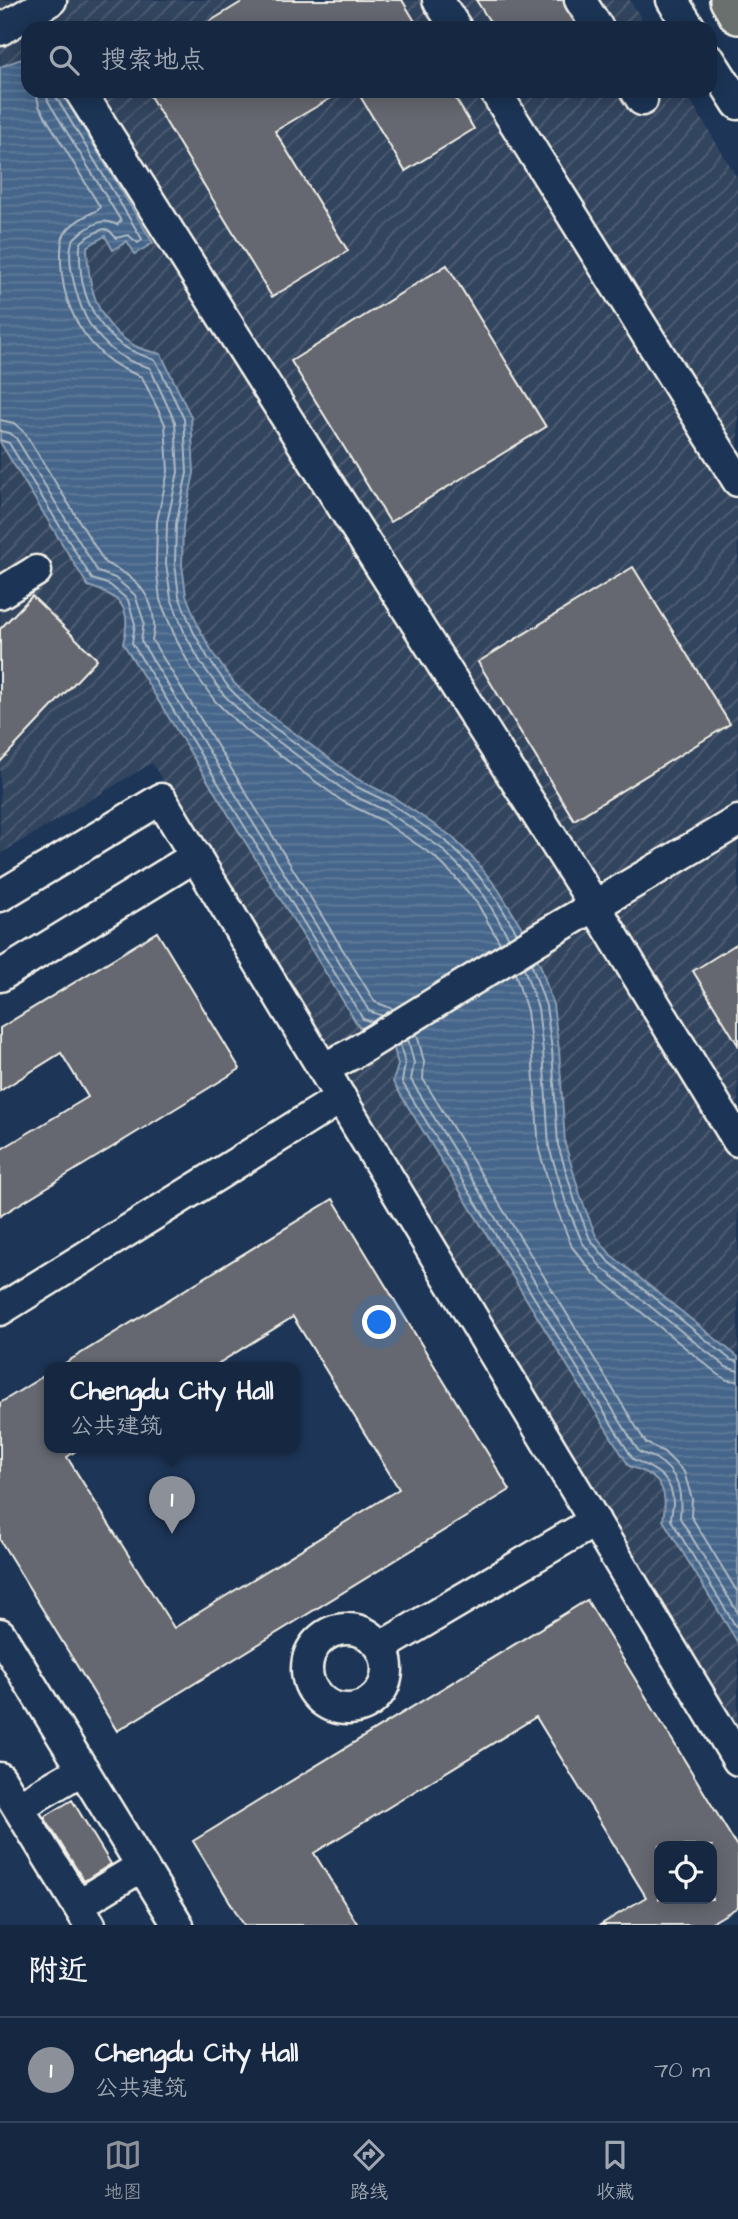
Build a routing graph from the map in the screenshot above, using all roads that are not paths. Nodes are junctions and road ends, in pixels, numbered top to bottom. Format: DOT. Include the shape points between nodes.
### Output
graph roads {
  1 [pos="438,0"];
  2 [pos="580,0"];
  3 [pos="672,0"];
  4 [pos="729,0"];
  5 [pos="41,13"];
  6 [pos="738,15"];
  7 [pos="21,21"];
  8 [pos="22,21"];
  9 [pos="452,21"];
  10 [pos="594,21"];
  11 [pos="686,21"];
  12 [pos="0,30"];
  13 [pos="717,71"];
  14 [pos="84,98"];
  15 [pos="499,98"];
  16 [pos="738,104"];
  17 [pos="738,481"];
  18 [pos="36,571"];
  19 [pos="0,593"];
  20 [pos="738,821"];
  21 [pos="196,856"];
  22 [pos="0,896"];
  23 [pos="595,906"];
  24 [pos="0,976"];
  25 [pos="323,1069"];
  26 [pos="341,1098"];
  27 [pos="738,1141"];
  28 [pos="0,1310"];
  29 [pos="594,1521"];
  30 [pos="0,1634"];
  31 [pos="381,1647"];
  32 [pos="738,1760"];
  33 [pos="83,1769"];
  34 [pos="0,1778"];
  35 [pos="18,1807"];
  36 [pos="142,1866"];
  37 [pos="84,1915"];
  38 [pos="178,1925"];
  1 -- 9 [label="street"];
  2 -- 10 [label="street"];
  3 -- 11 [label="street"];
  4 -- 6 [label="main road"];
  5 -- 8 [label="street"];
  7 -- 12 [label="street"];
  13 -- 16 [label="street"];
  14 -- 23 [label="street"];
  15 -- 17 [label="street"];
  18 -- 19 [label="street"];
  20 -- 23 [label="street"];
  21 -- 22 [label="street" via="161,799"];
  21 -- 24 [label="street"];
  21 -- 25 [label="street"];
  23 -- 25 [label="street"];
  23 -- 27 [label="street"];
  25 -- 26 [label="street"];
  26 -- 28 [label="street"];
  26 -- 29 [label="street"];
  29 -- 31 [label="street"];
  29 -- 32 [label="street"];
  30 -- 33 [label="street"];
  33 -- 35 [label="street"];
  33 -- 36 [label="street"];
  34 -- 35 [label="street"];
  35 -- 37 [label="street"];
  36 -- 37 [label="street"];
  36 -- 38 [label="street"];
}
